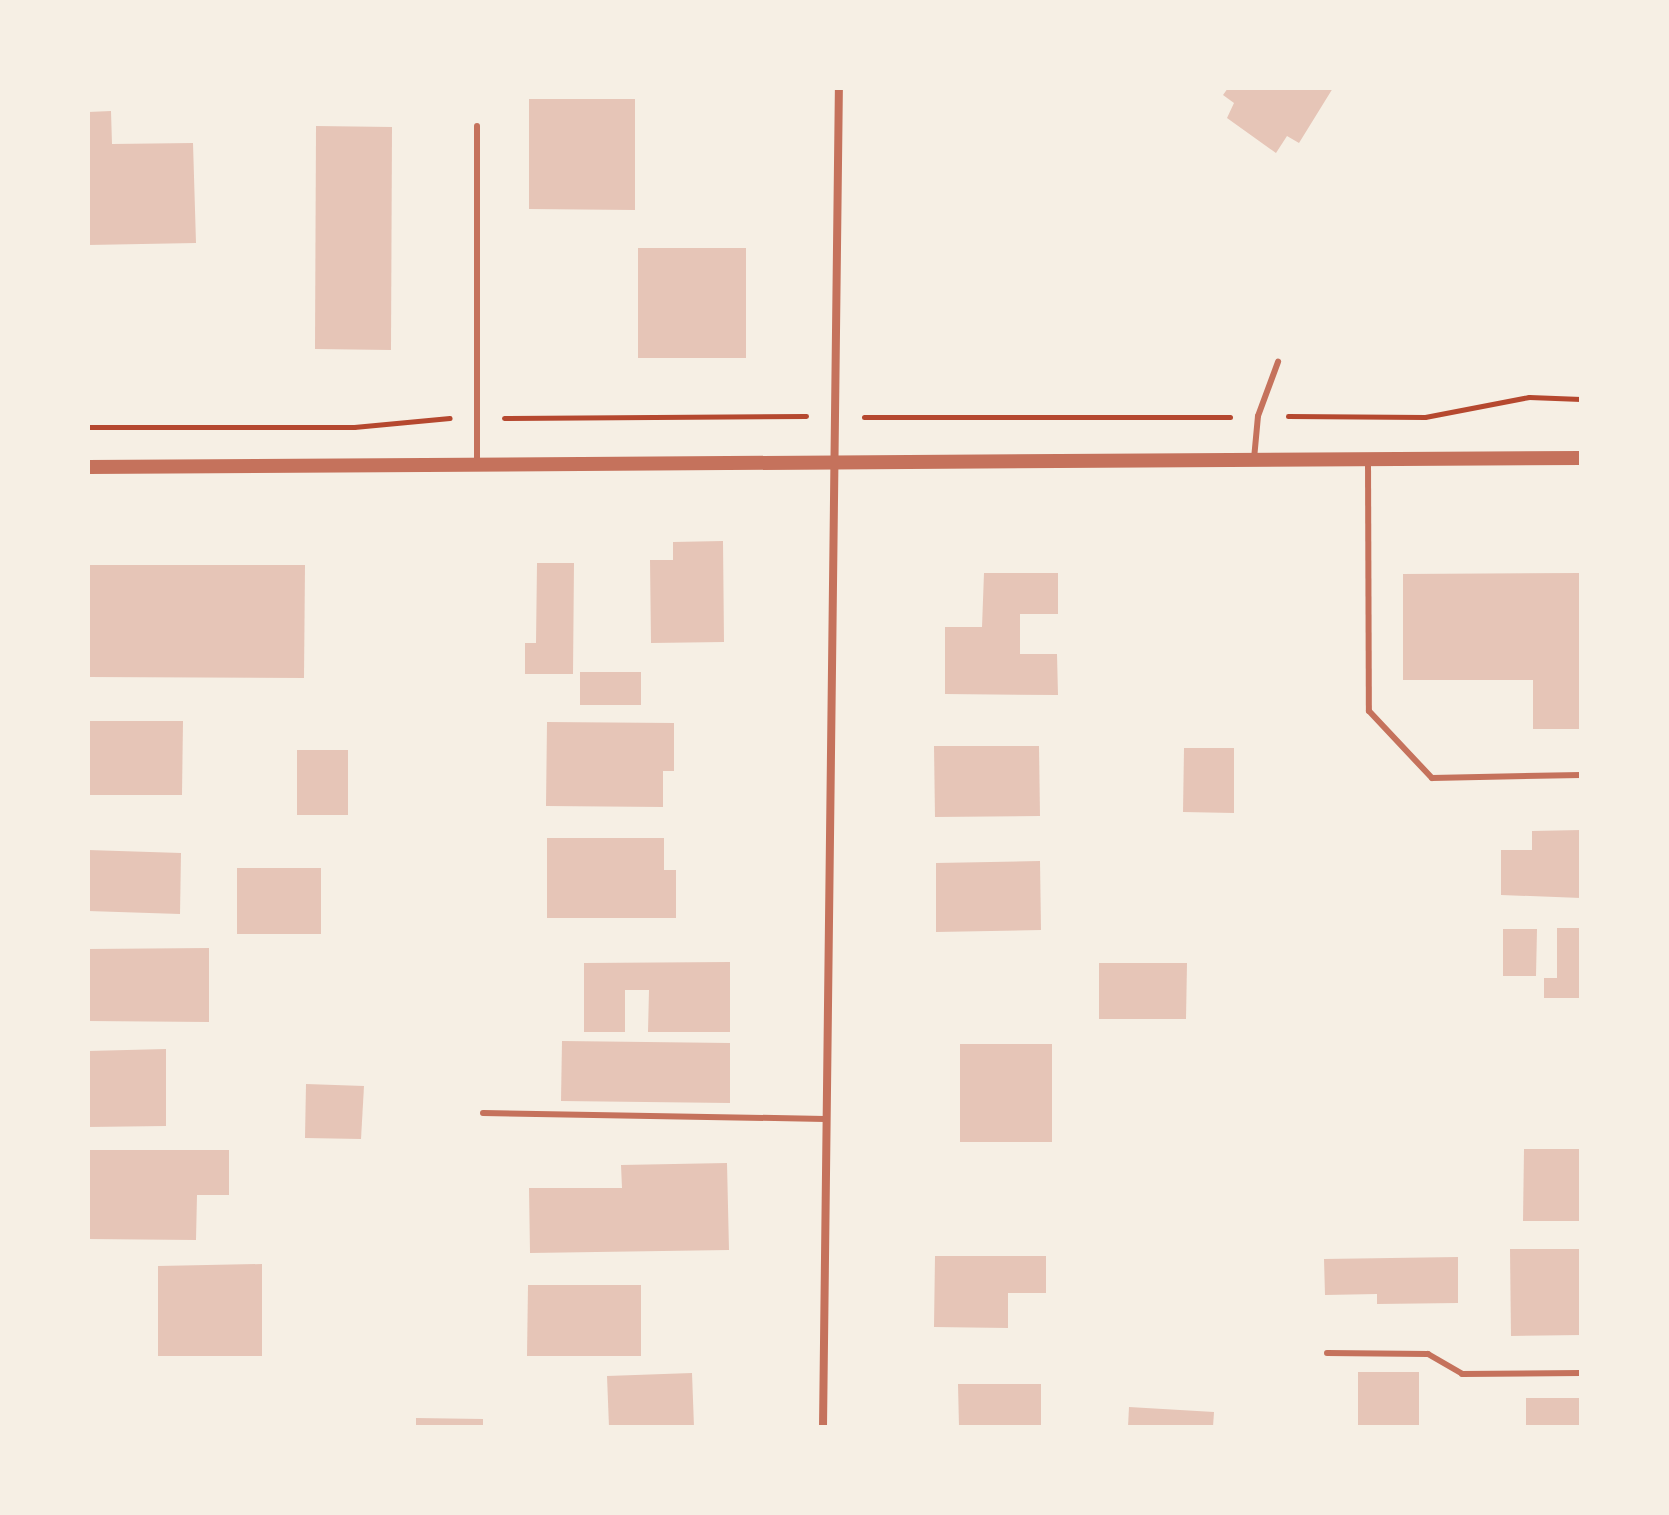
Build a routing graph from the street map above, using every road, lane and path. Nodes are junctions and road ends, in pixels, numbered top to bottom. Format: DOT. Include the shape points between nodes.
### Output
graph roads {
  1 [pos="839,88"];
  2 [pos="477,126"];
  3 [pos="1278,362"];
  4 [pos="1581,399"];
  5 [pos="792,416"];
  6 [pos="1258,416"];
  7 [pos="869,417"];
  8 [pos="475,418"];
  9 [pos="88,427"];
  10 [pos="1368,458"];
  11 [pos="1581,458"];
  12 [pos="1254,459"];
  13 [pos="833,460"];
  14 [pos="477,463"];
  15 [pos="88,467"];
  16 [pos="1581,775"];
  17 [pos="483,1113"];
  18 [pos="825,1119"];
  19 [pos="1327,1353"];
  20 [pos="1581,1373"];
  21 [pos="823,1427"];
  1 -- 13 [label="street"];
  2 -- 8 [label="lane"];
  3 -- 6 [label="lane"];
  4 -- 6 [label="path" via="1529,397 1425,417"];
  5 -- 8 [label="path"];
  6 -- 7 [label="path"];
  6 -- 12 [label="lane"];
  8 -- 9 [label="path" via="354,427"];
  8 -- 14 [label="lane"];
  10 -- 11 [label="street"];
  10 -- 12 [label="street"];
  10 -- 16 [label="lane" via="1369,711 1432,778"];
  12 -- 13 [label="street"];
  13 -- 14 [label="street"];
  13 -- 18 [label="street"];
  14 -- 15 [label="street"];
  17 -- 18 [label="lane"];
  18 -- 21 [label="street"];
  19 -- 20 [label="lane" via="1428,1354 1462,1374"];
}
